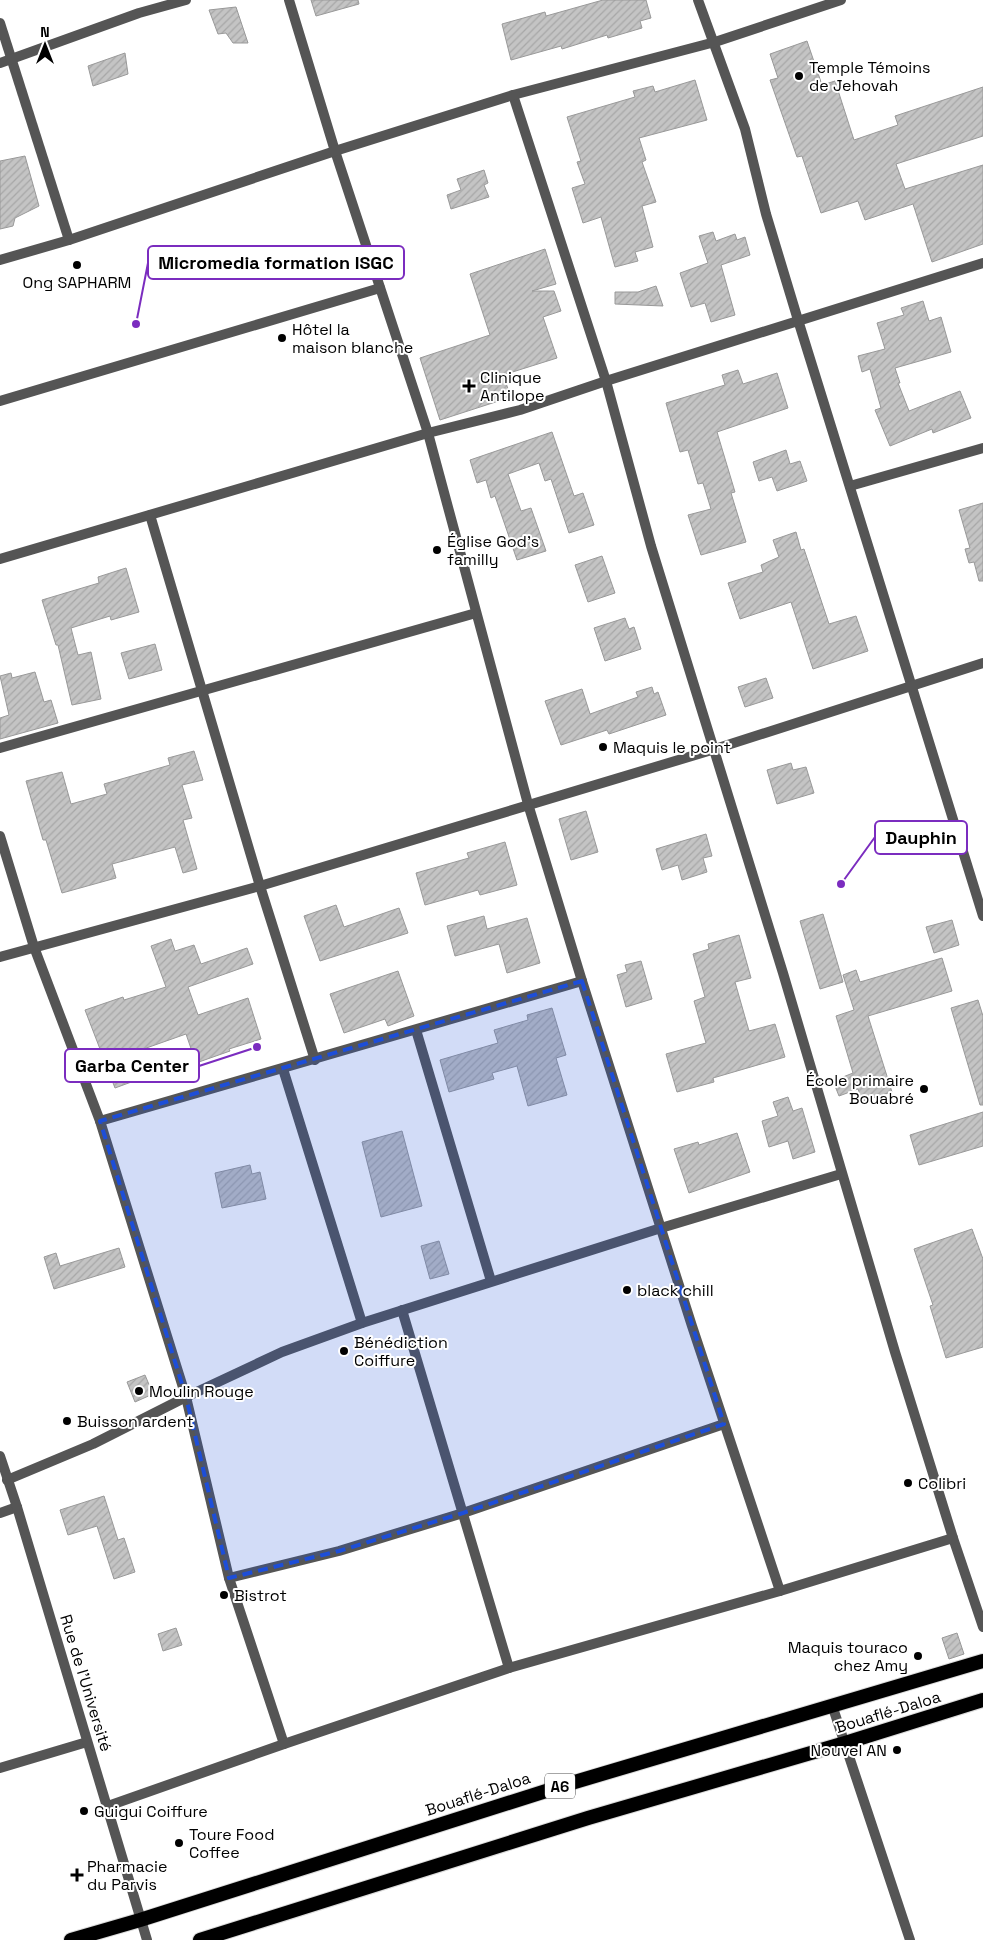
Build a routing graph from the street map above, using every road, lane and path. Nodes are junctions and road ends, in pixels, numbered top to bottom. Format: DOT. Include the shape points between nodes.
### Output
graph roads {
  1 [pos="186,0"];
  2 [pos="288,0"];
  3 [pos="698,0"];
  4 [pos="841,0"];
  5 [pos="0,22"];
  6 [pos="715,42"];
  7 [pos="11,60"];
  8 [pos="0,63"];
  9 [pos="513,95"];
  10 [pos="335,151"];
  11 [pos="69,240"];
  12 [pos="0,260"];
  13 [pos="983,263"];
  14 [pos="380,288"];
  15 [pos="798,320"];
  16 [pos="606,381"];
  17 [pos="0,401"];
  18 [pos="428,433"];
  19 [pos="983,448"];
  20 [pos="850,486"];
  21 [pos="150,515"];
  22 [pos="0,559"];
  23 [pos="476,613"];
  24 [pos="983,663"];
  25 [pos="911,686"];
  26 [pos="201,690"];
  27 [pos="0,748"];
  28 [pos="715,750"];
  29 [pos="528,804"];
  30 [pos="0,836"];
  31 [pos="260,886"];
  32 [pos="983,916"];
  33 [pos="34,947"];
  34 [pos="0,957"];
  35 [pos="582,981"];
  36 [pos="416,1030"];
  37 [pos="315,1060"];
  38 [pos="283,1069"];
  39 [pos="100,1121"];
  40 [pos="841,1174"];
  41 [pos="661,1228"];
  42 [pos="491,1281"];
  43 [pos="402,1310"];
  44 [pos="362,1323"];
  45 [pos="186,1397"];
  46 [pos="724,1424"];
  47 [pos="0,1456"];
  48 [pos="7,1480"];
  49 [pos="17,1507"];
  50 [pos="0,1512"];
  51 [pos="463,1513"];
  52 [pos="953,1538"];
  53 [pos="229,1578"];
  54 [pos="780,1590"];
  55 [pos="983,1627"];
  56 [pos="983,1661"];
  57 [pos="509,1668"];
  58 [pos="983,1700"];
  59 [pos="832,1705"];
  60 [pos="88,1742"];
  61 [pos="845,1743"];
  62 [pos="284,1744"];
  63 [pos="0,1768"];
  64 [pos="108,1806"];
  65 [pos="140,1920"];
  66 [pos="71,1940"];
  67 [pos="147,1940"];
  68 [pos="200,1940"];
  69 [pos="910,1940"];
  1 -- 7 [label="street" via="139,13"];
  2 -- 10 [label="street"];
  3 -- 6 [label="street"];
  4 -- 6 [label="street"];
  5 -- 7 [label="street"];
  6 -- 9 [label="street"];
  6 -- 15 [label="street" via="745,128 766,214"];
  7 -- 8 [label="street"];
  7 -- 11 [label="street"];
  9 -- 10 [label="street"];
  9 -- 16 [label="street"];
  10 -- 11 [label="street"];
  10 -- 14 [label="street"];
  11 -- 12 [label="street"];
  13 -- 15 [label="street"];
  14 -- 17 [label="street"];
  14 -- 18 [label="street"];
  15 -- 16 [label="street"];
  15 -- 20 [label="street"];
  16 -- 18 [label="street" via="520,410"];
  16 -- 28 [label="street" via="651,546"];
  18 -- 21 [label="street"];
  18 -- 23 [label="street"];
  19 -- 20 [label="street"];
  20 -- 25 [label="street"];
  21 -- 22 [label="street"];
  21 -- 26 [label="street"];
  23 -- 26 [label="street"];
  23 -- 29 [label="street"];
  24 -- 25 [label="street"];
  25 -- 28 [label="street"];
  25 -- 32 [label="street"];
  26 -- 27 [label="street"];
  26 -- 31 [label="street"];
  28 -- 29 [label="street"];
  28 -- 40 [label="street"];
  29 -- 31 [label="street"];
  29 -- 35 [label="street"];
  30 -- 33 [label="street"];
  31 -- 33 [label="street"];
  31 -- 37 [label="street"];
  33 -- 34 [label="street"];
  33 -- 39 [label="street"];
  35 -- 36 [label="street"];
  35 -- 41 [label="street"];
  36 -- 37 [label="street"];
  36 -- 42 [label="street"];
  37 -- 38 [label="street"];
  38 -- 39 [label="street"];
  38 -- 44 [label="street"];
  39 -- 45 [label="street"];
  40 -- 41 [label="street"];
  40 -- 52 [label="street"];
  41 -- 42 [label="street"];
  41 -- 46 [label="street"];
  42 -- 43 [label="street"];
  43 -- 44 [label="street"];
  43 -- 51 [label="street"];
  44 -- 45 [label="street" via="282,1352"];
  45 -- 48 [label="street" via="93,1444"];
  45 -- 53 [label="street"];
  46 -- 51 [label="street"];
  46 -- 54 [label="street"];
  47 -- 48 [label="street, Rue de l'Université"];
  48 -- 49 [label="street, Rue de l'Université"];
  49 -- 50 [label="street"];
  49 -- 60 [label="street, Rue de l'Université"];
  51 -- 53 [label="street" via="339,1551"];
  51 -- 57 [label="street"];
  52 -- 54 [label="street"];
  52 -- 55 [label="street"];
  53 -- 62 [label="street"];
  54 -- 57 [label="street"];
  56 -- 59 [label="highway, Bouaflé-Daloa / A6"];
  57 -- 62 [label="street"];
  58 -- 61 [label="highway, Bouaflé-Daloa / A6"];
  59 -- 61 [label="street"];
  59 -- 65 [label="highway, Bouaflé-Daloa / A6" via="568,1784"];
  60 -- 63 [label="street"];
  60 -- 64 [label="street, Rue de l'Université"];
  61 -- 68 [label="highway, Bouaflé-Daloa / A6" via="588,1818"];
  61 -- 69 [label="street"];
  62 -- 64 [label="street"];
  64 -- 65 [label="street, Rue de l'Université"];
  65 -- 66 [label="highway, Bouaflé-Daloa / A6"];
  65 -- 67 [label="street, Rue de l'Université"];
}
